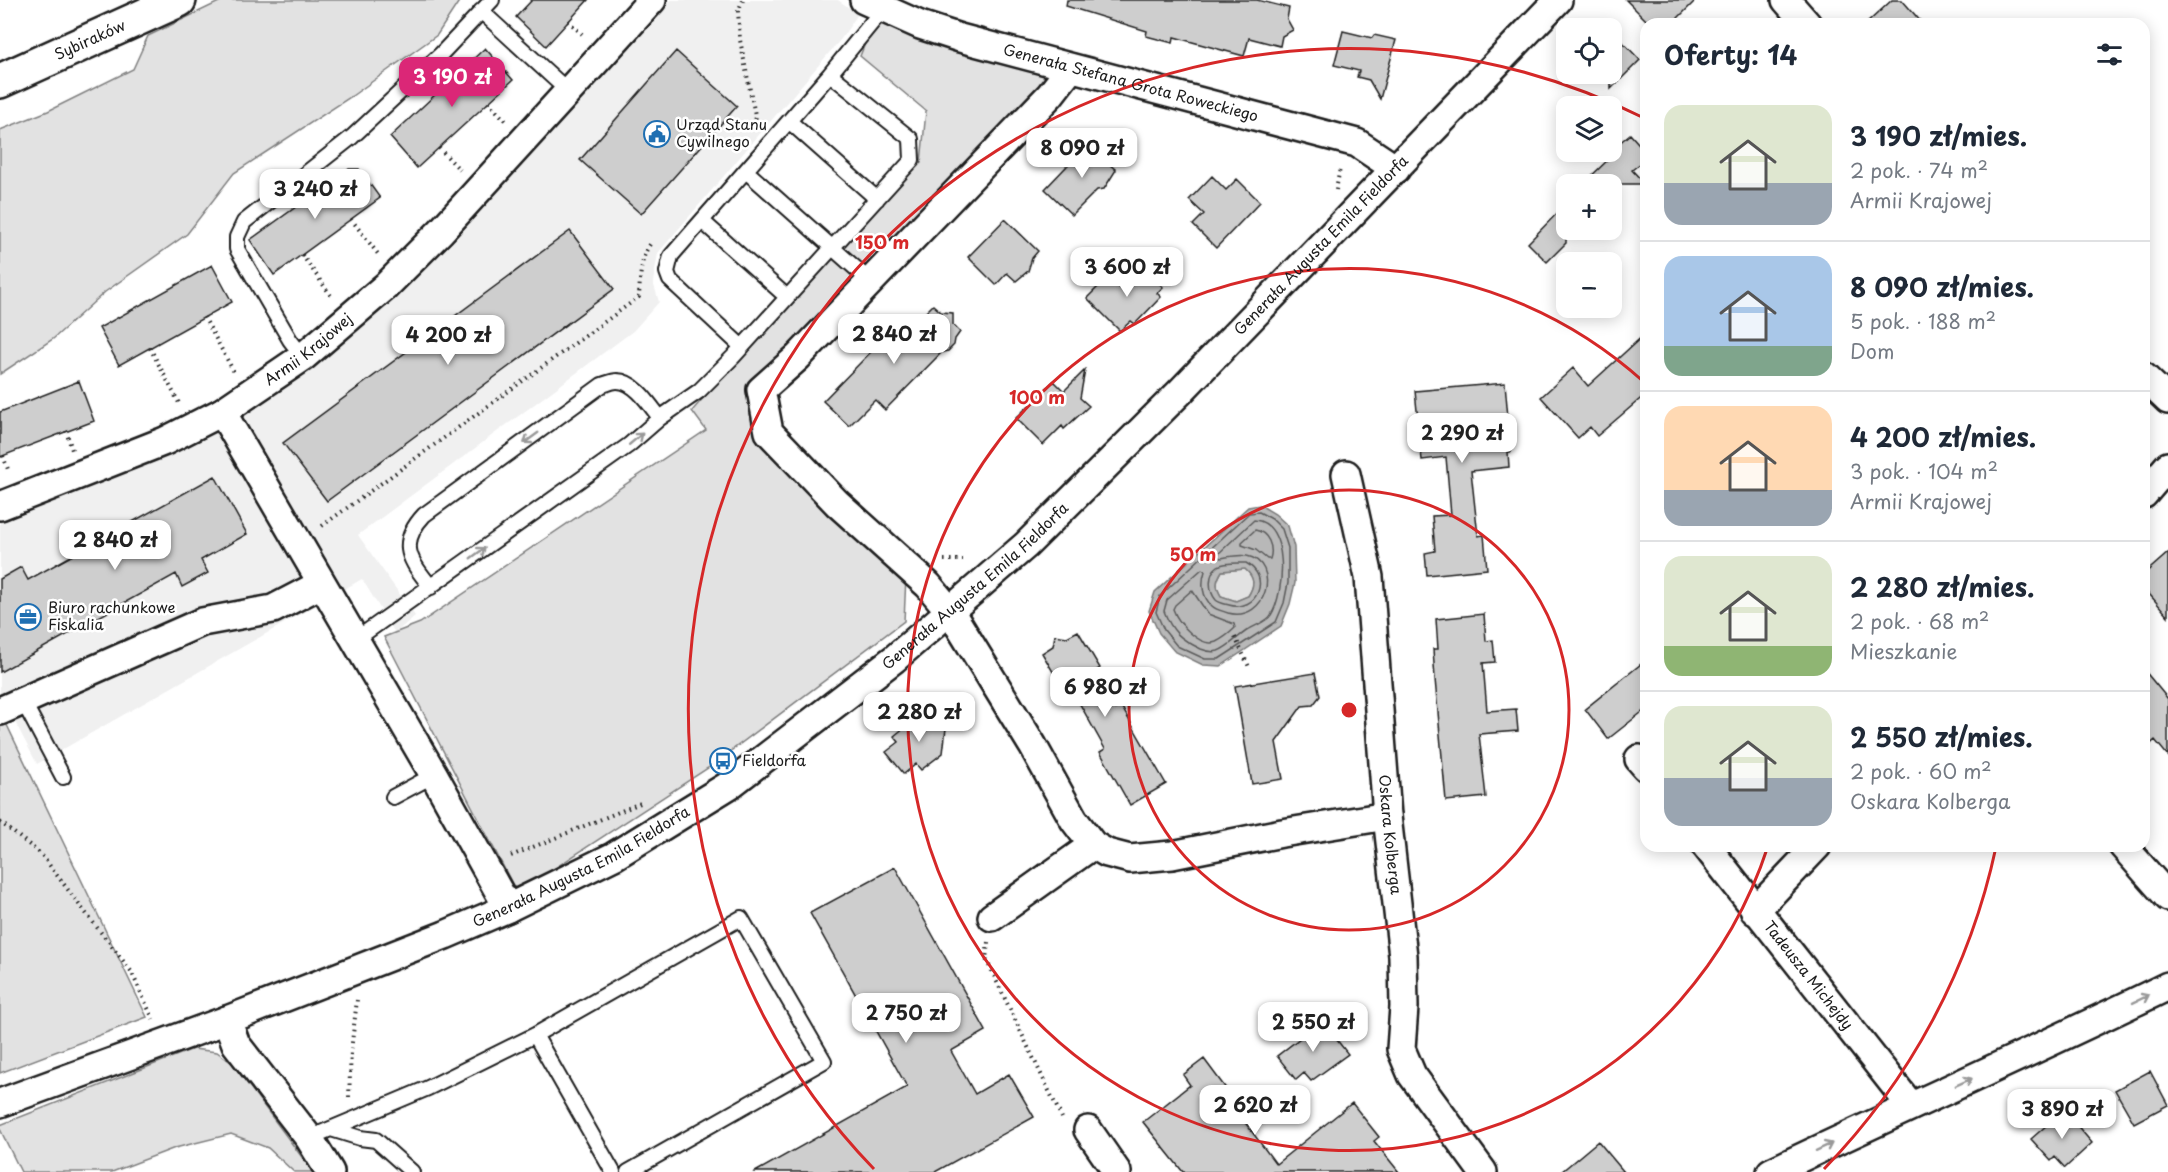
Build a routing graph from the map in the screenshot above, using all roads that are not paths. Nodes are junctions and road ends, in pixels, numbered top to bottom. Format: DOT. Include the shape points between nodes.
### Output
graph roads {
  1 [pos="179,0"];
  2 [pos="492,0"];
  3 [pos="652,0"];
  4 [pos="1558,0"];
  5 [pos="1786,0"];
  6 [pos="873,5"];
  7 [pos="481,11"];
  8 [pos="1802,18"];
  9 [pos="1071,68"];
  10 [pos="830,74"];
  11 [pos="0,81"];
  12 [pos="569,92"];
  13 [pos="789,121"];
  14 [pos="1396,169"];
  15 [pos="746,171"];
  16 [pos="877,199"];
  17 [pos="702,221"];
  18 [pos="832,249"];
  19 [pos="870,281"];
  20 [pos="788,297"];
  21 [pos="742,347"];
  22 [pos="303,357"];
  23 [pos="2150,383"];
  24 [pos="2168,400"];
  25 [pos="222,412"];
  26 [pos="660,418"];
  27 [pos="2168,466"];
  28 [pos="1346,474"];
  29 [pos="2150,487"];
  30 [pos="0,506"];
  31 [pos="321,584"];
  32 [pos="431,588"];
  33 [pos="950,611"];
  34 [pos="355,640"];
  35 [pos="12,706"];
  36 [pos="434,775"];
  37 [pos="63,777"];
  38 [pos="393,797"];
  39 [pos="1387,816"];
  40 [pos="1093,845"];
  41 [pos="1711,852"];
  42 [pos="1811,852"];
  43 [pos="2128,852"];
  44 [pos="2168,897"];
  45 [pos="508,908"];
  46 [pos="1755,910"];
  47 [pos="992,917"];
  48 [pos="2168,986"];
  49 [pos="227,1020"];
  50 [pos="535,1035"];
  51 [pos="0,1103"];
  52 [pos="1911,1106"];
  53 [pos="1077,1129"];
  54 [pos="320,1133"];
  55 [pos="330,1172"];
  56 [pos="412,1172"];
  57 [pos="613,1172"];
  58 [pos="628,1172"];
  59 [pos="1116,1172"];
  60 [pos="1484,1172"];
  61 [pos="1771,1172"];
  1 -- 11 [label="street, Sybiraków"];
  2 -- 7 [label="lane"];
  3 -- 12 [label="street, Armii Krajowej"];
  4 -- 14 [label="street, Generała Augusta Emila Fieldorfa"];
  5 -- 8 [label="street"];
  6 -- 9 [label="street, Generała Stefana Grota Roweckiego" via="960,38"];
  6 -- 10 [label="lane"];
  7 -- 12 [label="lane"];
  7 -- 22 [label="lane" via="352,137 244,222 237,237 237,249"];
  9 -- 14 [label="street, Generała Stefana Grota Roweckiego" via="1357,143"];
  9 -- 19 [label="street" via="1050,95"];
  10 -- 13 [label="lane"];
  10 -- 16 [label="lane" via="911,139 912,160"];
  12 -- 22 [label="street, Armii Krajowej" via="386,286"];
  13 -- 15 [label="lane"];
  13 -- 16 [label="lane"];
  14 -- 33 [label="street, Generała Augusta Emila Fieldorfa" via="1179,393 1034,536"];
  15 -- 17 [label="lane"];
  15 -- 18 [label="lane"];
  16 -- 18 [label="lane"];
  17 -- 20 [label="lane"];
  17 -- 21 [label="lane" via="671,256 667,272 670,280"];
  18 -- 19 [label="lane"];
  18 -- 20 [label="lane"];
  19 -- 33 [label="street" via="761,390 769,432 837,503 928,585"];
  20 -- 21 [label="lane"];
  21 -- 26 [label="lane" via="699,391"];
  22 -- 25 [label="street, Armii Krajowej"];
  23 -- 24 [label="street"];
  25 -- 30 [label="street, Armii Krajowej" via="165,441"];
  25 -- 31 [label="street"];
  32 -- 26 [label="lane, one-way" via="629,445"];
  26 -- 32 [label="lane, one-way" via="630,384 616,381 602,385 424,516 412,528 407,546 415,568"];
  27 -- 29 [label="street"];
  28 -- 39 [label="street, Oskara Kolberga" via="1369,576"];
  31 -- 34 [label="street"];
  31 -- 35 [label="street" via="273,609 202,622"];
  32 -- 34 [label="lane"];
  33 -- 40 [label="street" via="1074,820"];
  33 -- 45 [label="street, Generała Augusta Emila Fieldorfa" via="731,784 614,856"];
  34 -- 36 [label="street"];
  35 -- 37 [label="lane"];
  36 -- 38 [label="lane"];
  36 -- 45 [label="street"];
  39 -- 40 [label="street" via="1172,855 1130,859"];
  39 -- 60 [label="street, Oskara Kolberga" via="1404,956 1401,1049 1412,1075"];
  40 -- 47 [label="street"];
  41 -- 46 [label="street, Tadeusza Michejdy"];
  42 -- 46 [label="street"];
  43 -- 44 [label="street"];
  45 -- 49 [label="street, Generała Augusta Emila Fieldorfa"];
  46 -- 52 [label="street, Tadeusza Michejdy"];
  52 -- 48 [label="street, one-way"];
  49 -- 51 [label="street, Generała Augusta Emila Fieldorfa"];
  49 -- 54 [label="street" via="237,1044"];
  50 -- 54 [label="lane" via="428,1088"];
  50 -- 57 [label="lane"];
  50 -- 58 [label="lane" via="741,918 824,1061"];
  61 -- 52 [label="street, one-way"];
  53 -- 59 [label="street"];
  54 -- 55 [label="street"];
  54 -- 56 [label="lane" via="376,1140"];
}
